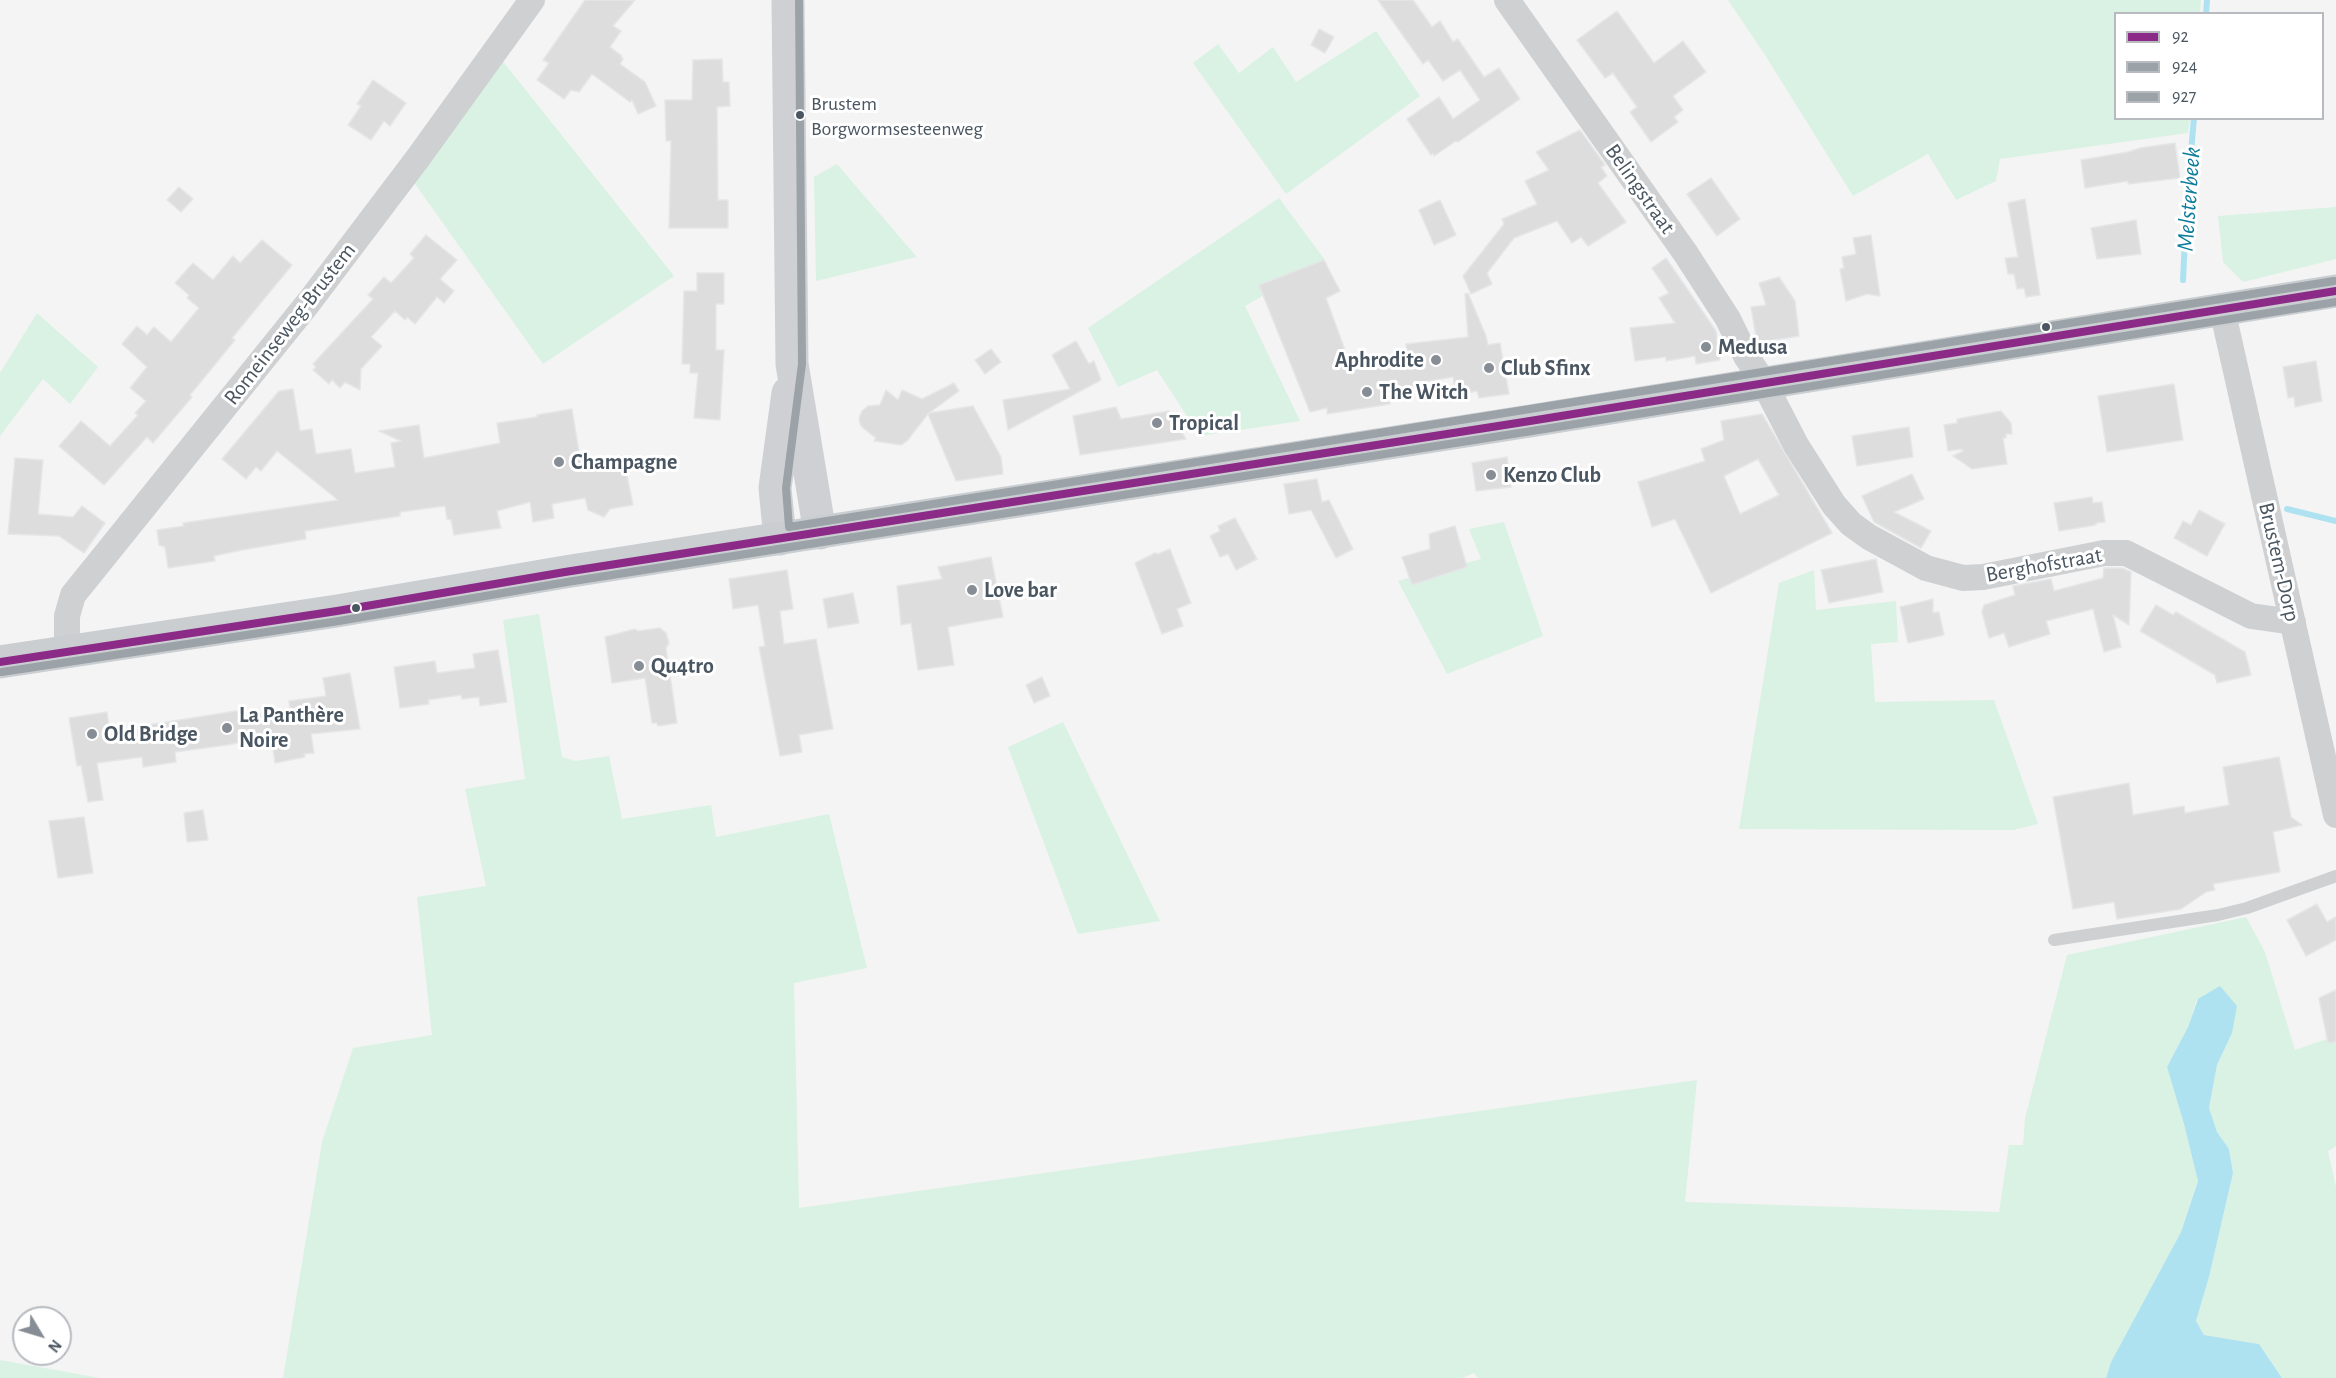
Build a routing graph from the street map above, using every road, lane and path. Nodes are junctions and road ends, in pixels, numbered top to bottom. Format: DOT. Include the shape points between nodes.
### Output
graph roads {
  1 [pos="532,0"];
  2 [pos="788,0"];
  3 [pos="1507,0"];
  4 [pos="2336,291"];
  5 [pos="2222,309"];
  6 [pos="792,364"];
  7 [pos="1764,384"];
  8 [pos="820,533"];
  9 [pos="780,539"];
  10 [pos="2293,622"];
  11 [pos="67,651"];
  12 [pos="0,662"];
  13 [pos="2336,815"];
  14 [pos="2336,876"];
  15 [pos="2055,940"];
  1 -- 11 [label="street, Romeinseweg-Brustem" via="309,302 73,595 67,616"];
  2 -- 6 [label="main road"];
  3 -- 7 [label="street, Belingstraat" via="1686,254"];
  4 -- 5 [label="main road"];
  5 -- 7 [label="main road"];
  5 -- 10 [label="street, Brustem-Dorp"];
  6 -- 8 [label="main road"];
  6 -- 9 [label="main road" via="775,488"];
  7 -- 8 [label="main road"];
  7 -- 10 [label="street, Berghofstraat" via="1834,505 1869,537 1926,568 1963,578 1983,577 2103,553 2126,553 2251,616"];
  8 -- 9 [label="main road"];
  9 -- 11 [label="main road"];
  10 -- 13 [label="street, Brustem-Dorp"];
  11 -- 12 [label="main road"];
  14 -- 15 [label="lane" via="2218,915"];
}
